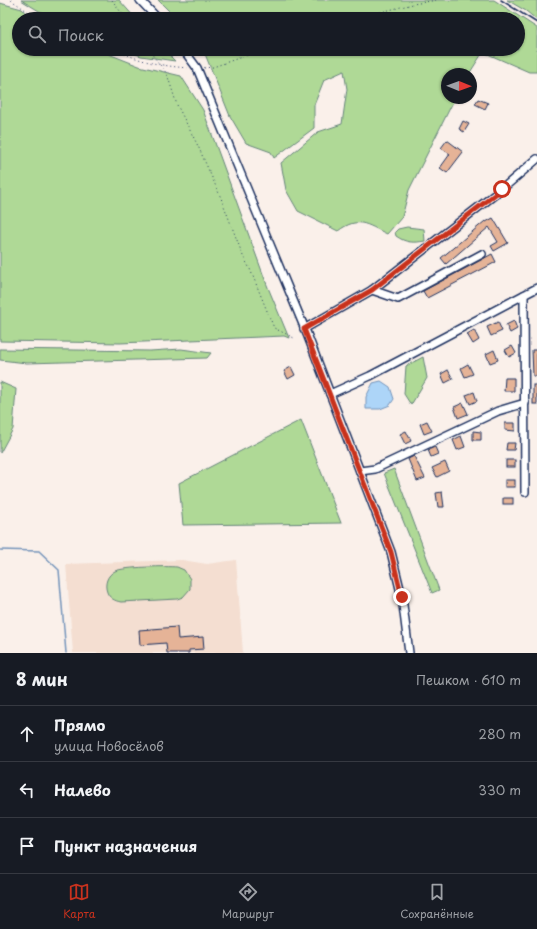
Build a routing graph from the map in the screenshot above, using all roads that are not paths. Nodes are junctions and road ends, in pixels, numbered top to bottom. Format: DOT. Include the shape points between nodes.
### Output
graph roads {
  1 [pos="140,0"];
  2 [pos="151,12"];
  3 [pos="188,56"];
  4 [pos="537,159"];
  5 [pos="482,254"];
  6 [pos="537,288"];
  7 [pos="372,290"];
  8 [pos="524,295"];
  9 [pos="304,329"];
  10 [pos="330,394"];
  11 [pos="524,402"];
  12 [pos="360,471"];
  13 [pos="524,492"];
  14 [pos="409,653"];
  1 -- 2 [label="street"];
  3 -- 9 [label="street" via="197,68"];
  4 -- 7 [label="street"];
  5 -- 7 [label="street" via="398,299"];
  6 -- 8 [label="street"];
  7 -- 9 [label="street"];
  8 -- 10 [label="street" via="370,376"];
  8 -- 11 [label="street"];
  9 -- 10 [label="street"];
  10 -- 12 [label="street"];
  11 -- 12 [label="street" via="498,411 375,470"];
  11 -- 13 [label="street"];
  12 -- 14 [label="street" via="396,567 405,610"];
}
